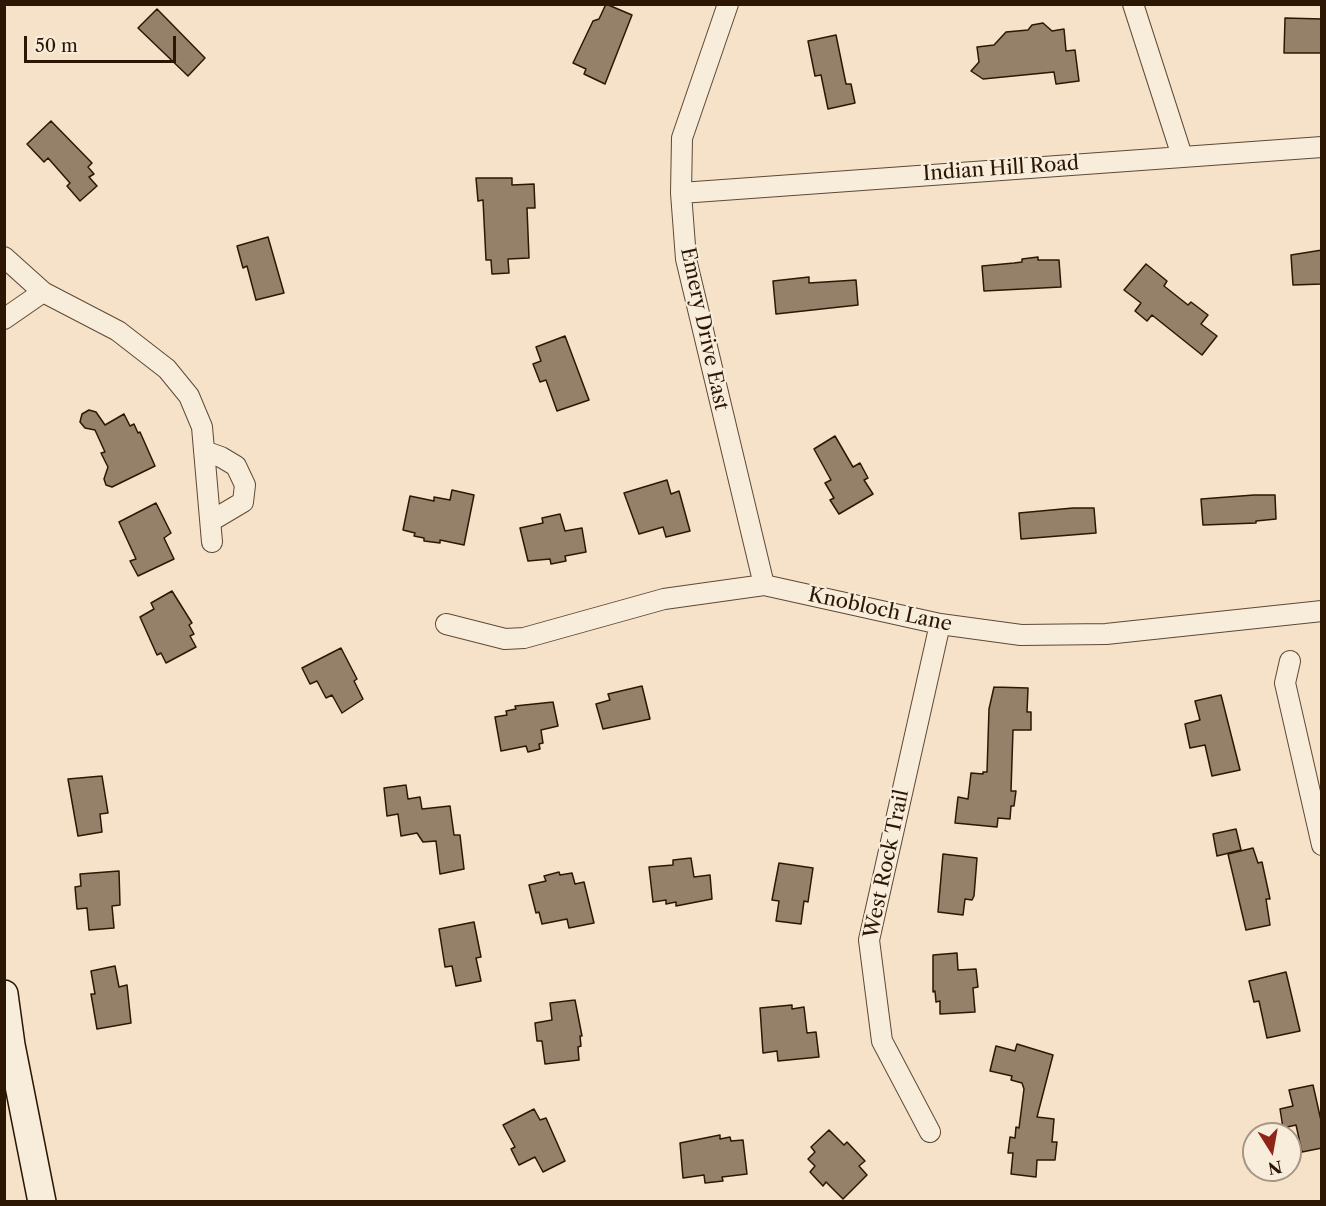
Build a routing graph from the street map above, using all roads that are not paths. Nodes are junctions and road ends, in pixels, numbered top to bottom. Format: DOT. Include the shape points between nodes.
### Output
graph roads {
  1 [pos="728,4"];
  2 [pos="1133,4"];
  3 [pos="1322,147"];
  4 [pos="1182,156"];
  5 [pos="681,193"];
  6 [pos="4,257"];
  7 [pos="43,292"];
  8 [pos="4,319"];
  9 [pos="204,451"];
  10 [pos="210,521"];
  11 [pos="213,542"];
  12 [pos="764,585"];
  13 [pos="1322,611"];
  14 [pos="446,624"];
  15 [pos="940,624"];
  16 [pos="1290,660"];
  17 [pos="1322,845"];
  18 [pos="4,994"];
  19 [pos="930,1132"];
  20 [pos="42,1202"];
  1 -- 5 [label="street, Emery Drive East" via="682,138"];
  2 -- 4 [label="street"];
  3 -- 4 [label="street, Indian Hill Road"];
  4 -- 5 [label="street, Indian Hill Road"];
  5 -- 12 [label="street, Emery Drive East" via="686,259"];
  6 -- 7 [label="street"];
  7 -- 8 [label="street"];
  7 -- 9 [label="street" via="118,331 167,369 189,396 202,428"];
  9 -- 10 [label="street"];
  9 -- 10 [label="street" via="236,466 245,485 243,502"];
  10 -- 11 [label="street"];
  12 -- 14 [label="street, Knobloch Lane" via="664,599 524,638 505,639"];
  12 -- 15 [label="street, Knobloch Lane"];
  13 -- 15 [label="street, Knobloch Lane" via="1106,634 1021,635"];
  15 -- 19 [label="street, West Rock Trail" via="869,939 882,1041"];
  16 -- 17 [label="street" via="1286,683"];
  18 -- 20 [label="main road"];
}
